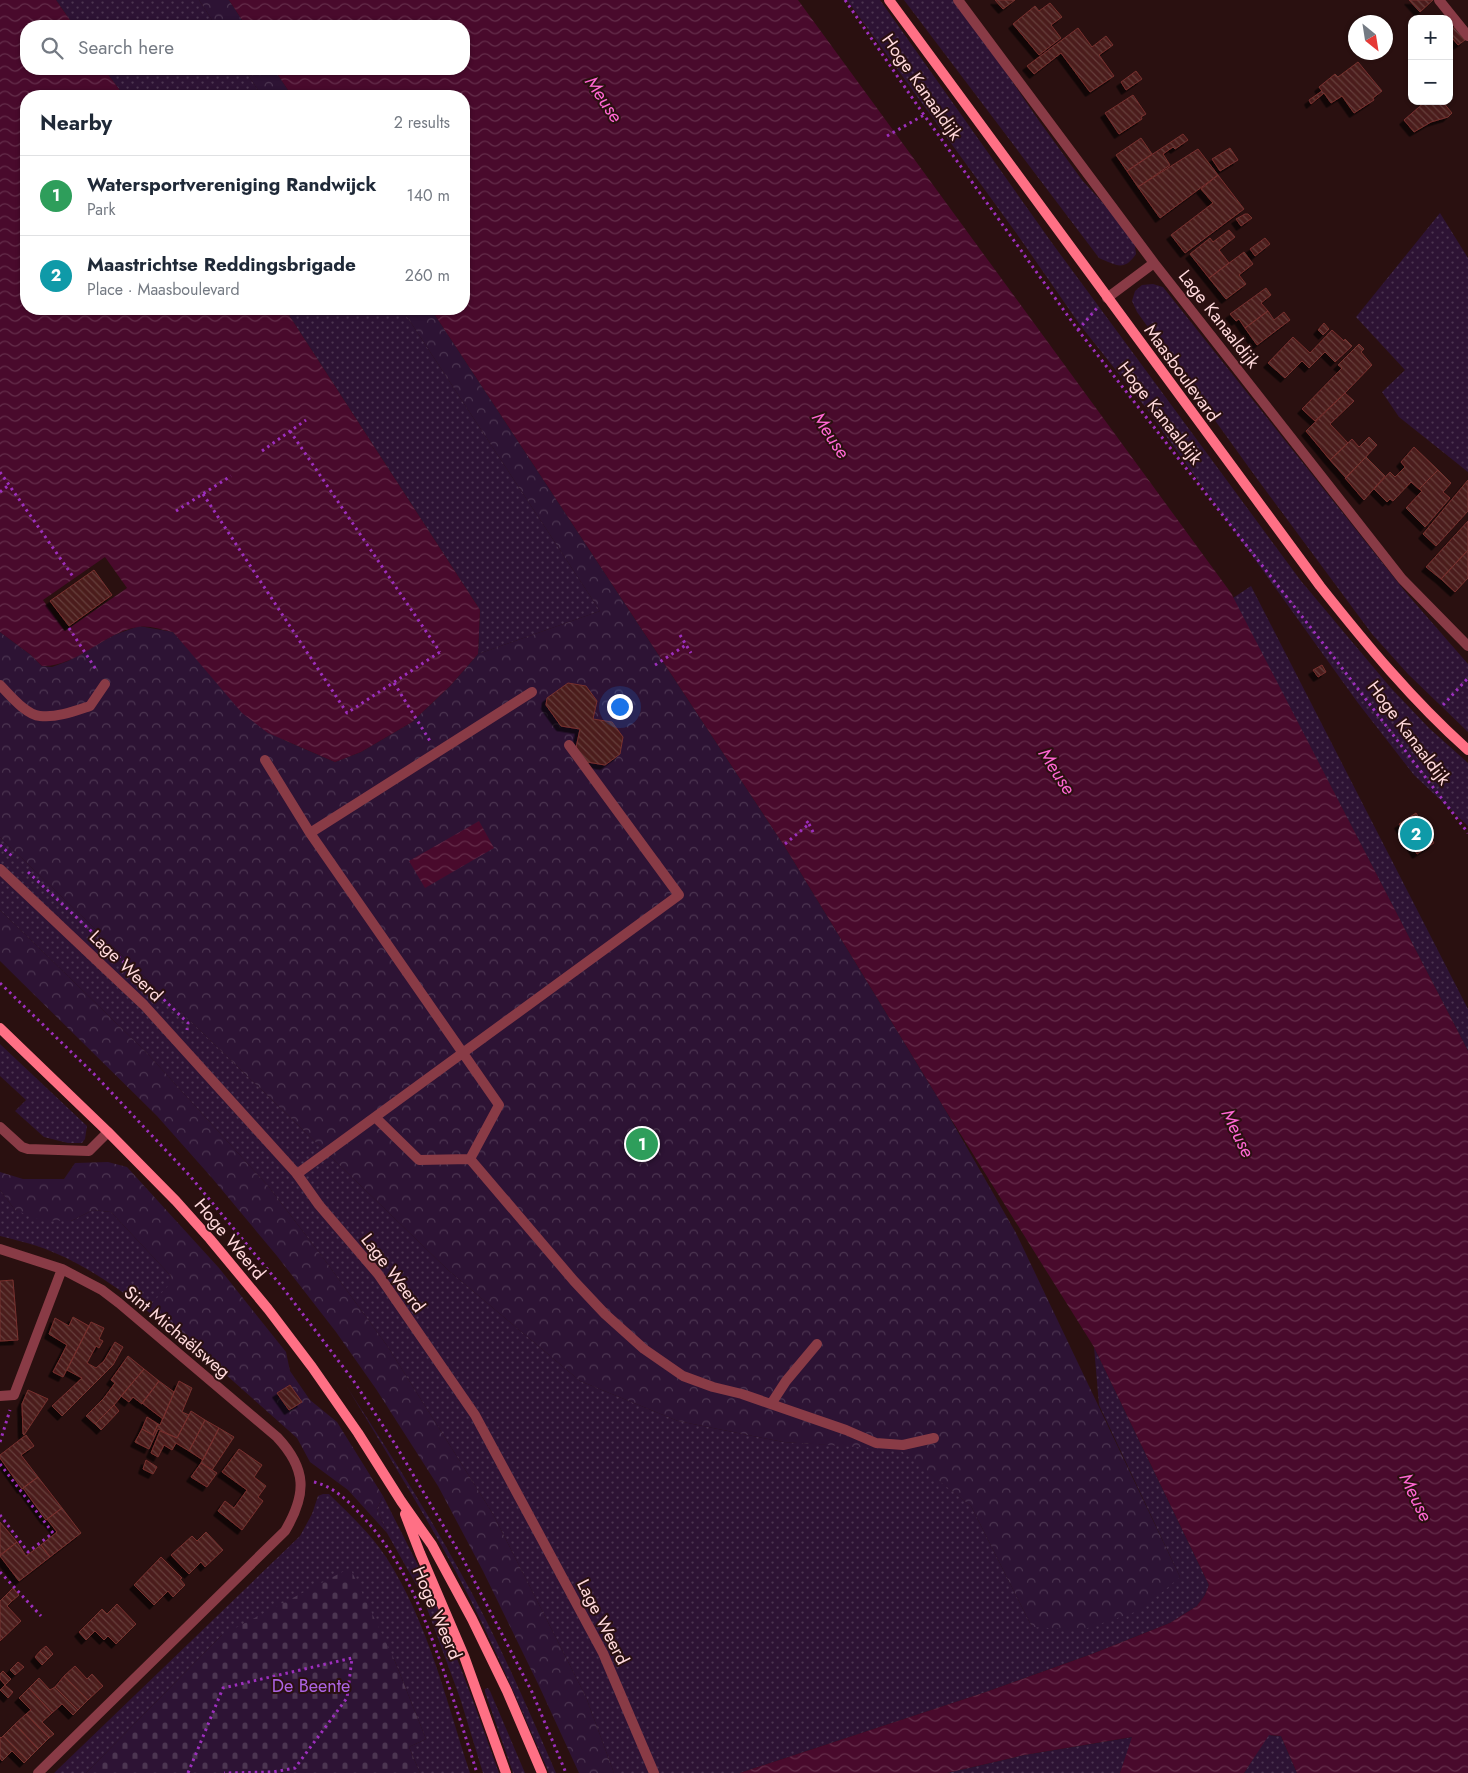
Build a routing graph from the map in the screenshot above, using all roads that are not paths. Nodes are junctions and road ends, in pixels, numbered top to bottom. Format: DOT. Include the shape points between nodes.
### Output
graph roads {
  1 [pos="889,0"];
  2 [pos="958,0"];
  3 [pos="1438,0"];
  4 [pos="1468,36"];
  5 [pos="1154,263"];
  6 [pos="1107,298"];
  7 [pos="1468,646"];
  8 [pos="105,684"];
  9 [pos="0,685"];
  10 [pos="532,692"];
  11 [pos="569,745"];
  12 [pos="1468,750"];
  13 [pos="265,760"];
  14 [pos="310,833"];
  15 [pos="0,869"];
  16 [pos="0,1028"];
  17 [pos="463,1053"];
  18 [pos="376,1118"];
  19 [pos="0,1127"];
  20 [pos="108,1132"];
  21 [pos="470,1159"];
  22 [pos="297,1174"];
  23 [pos="0,1249"];
  24 [pos="62,1268"];
  25 [pos="817,1344"];
  26 [pos="0,1396"];
  27 [pos="772,1404"];
  28 [pos="934,1438"];
  29 [pos="401,1501"];
  30 [pos="38,1773"];
  31 [pos="506,1773"];
  32 [pos="542,1773"];
  33 [pos="654,1773"];
  1 -- 6 [label="main road, Maasboulevard"];
  2 -- 5 [label="street, Lage Kanaaldijk"];
  3 -- 4 [label="street"];
  5 -- 6 [label="street"];
  5 -- 7 [label="street, Lage Kanaaldijk" via="1402,578"];
  6 -- 12 [label="main road, Maasboulevard" via="1320,586 1389,670"];
  8 -- 9 [label="street" via="90,706 56,716 39,716 22,707"];
  10 -- 14 [label="street"];
  11 -- 17 [label="street" via="679,895"];
  13 -- 14 [label="street"];
  14 -- 17 [label="street"];
  15 -- 22 [label="street, Lage Weerd" via="144,1005"];
  16 -- 20 [label="main road, Hoge Weerd"];
  17 -- 18 [label="street"];
  17 -- 21 [label="street" via="499,1105"];
  18 -- 21 [label="street" via="419,1160"];
  18 -- 22 [label="street"];
  19 -- 20 [label="street" via="22,1147 33,1150 89,1151"];
  20 -- 29 [label="main road, Hoge Weerd" via="199,1226 268,1310 329,1390"];
  21 -- 27 [label="street" via="580,1288 644,1349 683,1376"];
  22 -- 33 [label="street, Lage Weerd" via="378,1274 475,1415 603,1652"];
  23 -- 24 [label="street, Sint Michaëlsweg"];
  24 -- 26 [label="street" via="14,1395"];
  24 -- 30 [label="street, Sint Michaëlsweg" via="119,1303 277,1437 296,1463 301,1481 300,1501 285,1531"];
  25 -- 27 [label="street" via="786,1381"];
  27 -- 28 [label="street" via="876,1442 903,1445"];
  29 -- 31 [label="main road, Hoge Weerd" via="464,1656"];
  29 -- 32 [label="main road, Hoge Weerd" via="454,1584 507,1691"];
}
